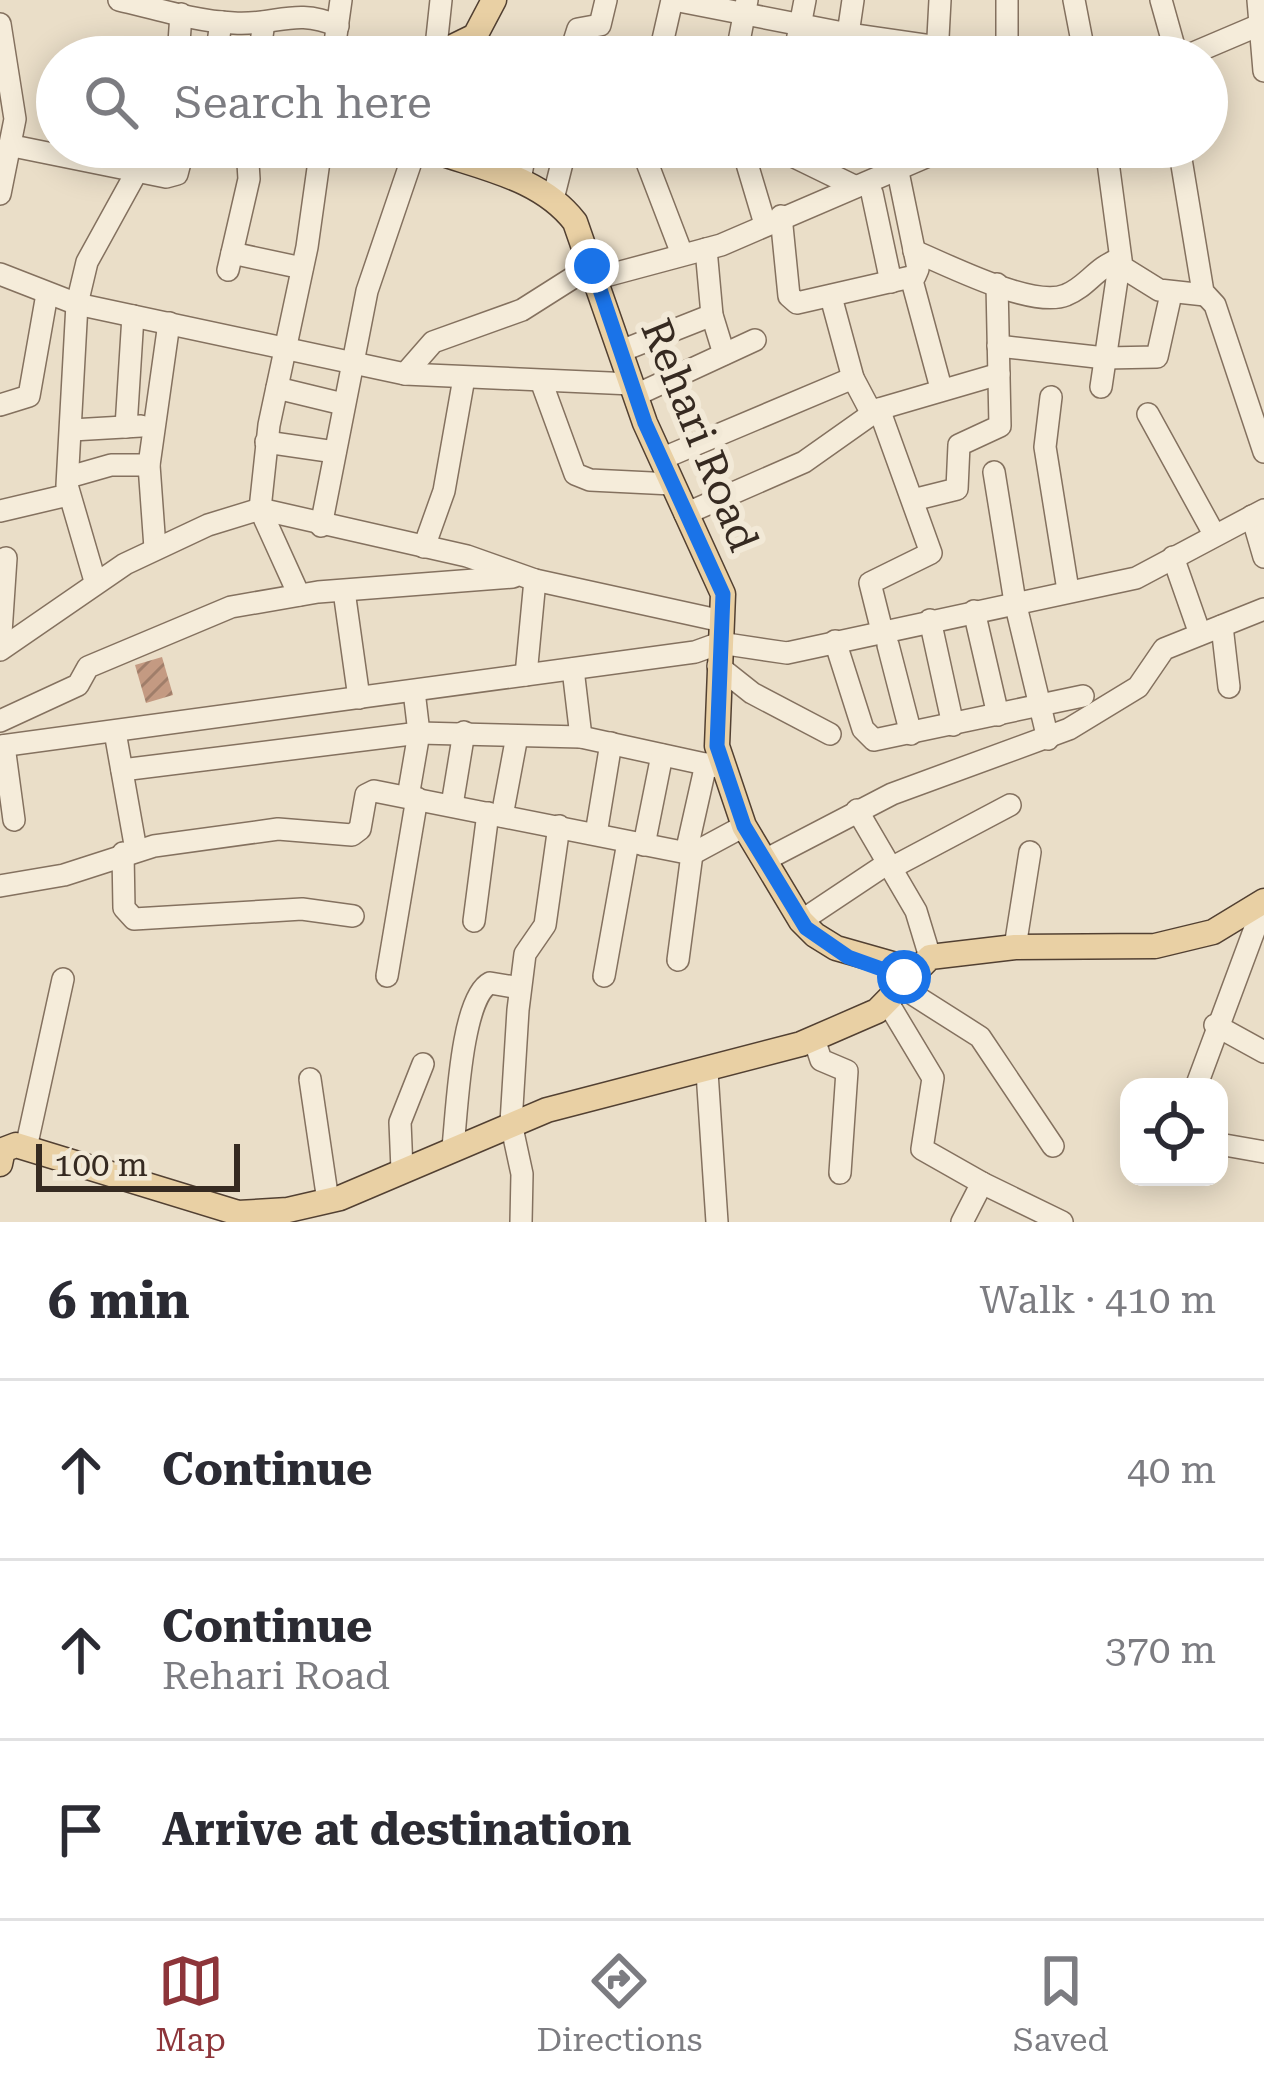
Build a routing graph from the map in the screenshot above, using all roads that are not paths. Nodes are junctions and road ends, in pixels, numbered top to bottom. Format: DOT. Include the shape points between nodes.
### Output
graph roads {
  1 [pos="119,0"];
  2 [pos="341,0"];
  3 [pos="441,0"];
  4 [pos="494,0"];
  5 [pos="606,0"];
  6 [pos="673,0"];
  7 [pos="805,0"];
  8 [pos="853,0"];
  9 [pos="940,0"];
  10 [pos="1007,0"];
  11 [pos="1074,0"];
  12 [pos="1161,0"];
  13 [pos="1258,0"];
  14 [pos="746,7"];
  15 [pos="181,14"];
  16 [pos="221,22"];
  17 [pos="264,22"];
  18 [pos="1261,23"];
  19 [pos="0,24"];
  20 [pos="338,26"];
  21 [pos="801,27"];
  22 [pos="848,34"];
  23 [pos="179,36"];
  24 [pos="219,36"];
  25 [pos="262,36"];
  26 [pos="336,36"];
  27 [pos="437,36"];
  28 [pos="475,36"];
  29 [pos="576,36"];
  30 [pos="664,36"];
  31 [pos="799,36"];
  32 [pos="858,36"];
  33 [pos="939,36"];
  34 [pos="1007,36"];
  35 [pos="1081,36"];
  36 [pos="1173,36"];
  37 [pos="1228,37"];
  38 [pos="1264,71"];
  39 [pos="13,146"];
  40 [pos="36,151"];
  41 [pos="117,168"];
  42 [pos="180,168"];
  43 [pos="248,168"];
  44 [pos="318,168"];
  45 [pos="412,168"];
  46 [pos="484,168"];
  47 [pos="522,168"];
  48 [pos="561,168"];
  49 [pos="649,168"];
  50 [pos="753,168"];
  51 [pos="832,168"];
  52 [pos="909,168"];
  53 [pos="1109,168"];
  54 [pos="1183,168"];
  55 [pos="136,172"];
  56 [pos="899,175"];
  57 [pos="520,180"];
  58 [pos="862,189"];
  59 [pos="0,194"];
  60 [pos="553,199"];
  61 [pos="779,217"];
  62 [pos="706,249"];
  63 [pos="914,251"];
  64 [pos="682,254"];
  65 [pos="1120,259"];
  66 [pos="302,268"];
  67 [pos="595,272"];
  68 [pos="0,274"];
  69 [pos="901,279"];
  70 [pos="997,284"];
  71 [pos="1171,293"];
  72 [pos="47,294"];
  73 [pos="1205,295"];
  74 [pos="831,297"];
  75 [pos="77,304"];
  76 [pos="712,315"];
  77 [pos="133,316"];
  78 [pos="169,323"];
  79 [pos="754,340"];
  80 [pos="998,346"];
  81 [pos="286,348"];
  82 [pos="621,351"];
  83 [pos="724,354"];
  84 [pos="1105,358"];
  85 [pos="351,362"];
  86 [pos="405,374"];
  87 [pos="999,374"];
  88 [pos="464,378"];
  89 [pos="853,378"];
  90 [pos="541,381"];
  91 [pos="1101,387"];
  92 [pos="277,388"];
  93 [pos="941,388"];
  94 [pos="634,389"];
  95 [pos="1052,397"];
  96 [pos="343,404"];
  97 [pos="0,405"];
  98 [pos="875,411"];
  99 [pos="1148,414"];
  100 [pos="153,426"];
  101 [pos="126,427"];
  102 [pos="72,430"];
  103 [pos="266,442"];
  104 [pos="335,452"];
  105 [pos="1264,452"];
  106 [pos="661,459"];
  107 [pos="149,465"];
  108 [pos="994,472"];
  109 [pos="672,484"];
  110 [pos="69,486"];
  111 [pos="913,500"];
  112 [pos="260,508"];
  113 [pos="0,512"];
  114 [pos="1258,513"];
  115 [pos="685,514"];
  116 [pos="320,526"];
  117 [pos="1214,535"];
  118 [pos="424,547"];
  119 [pos="155,548"];
  120 [pos="1173,556"];
  121 [pos="1264,557"];
  122 [pos="6,558"];
  123 [pos="528,578"];
  124 [pos="95,581"];
  125 [pos="1068,590"];
  126 [pos="344,592"];
  127 [pos="299,595"];
  128 [pos="1015,602"];
  129 [pos="1264,609"];
  130 [pos="974,611"];
  131 [pos="930,620"];
  132 [pos="1211,630"];
  133 [pos="885,638"];
  134 [pos="836,641"];
  135 [pos="720,643"];
  136 [pos="0,649"];
  137 [pos="573,669"];
  138 [pos="526,675"];
  139 [pos="1229,687"];
  140 [pos="414,691"];
  141 [pos="1083,696"];
  142 [pos="359,698"];
  143 [pos="1039,706"];
  144 [pos="998,715"];
  145 [pos="235,716"];
  146 [pos="0,721"];
  147 [pos="953,725"];
  148 [pos="115,732"];
  149 [pos="464,732"];
  150 [pos="419,733"];
  151 [pos="830,734"];
  152 [pos="911,734"];
  153 [pos="517,736"];
  154 [pos="581,737"];
  155 [pos="1048,740"];
  156 [pos="611,743"];
  157 [pos="2,746"];
  158 [pos="662,754"];
  159 [pos="238,756"];
  160 [pos="714,766"];
  161 [pos="122,770"];
  162 [pos="412,798"];
  163 [pos="452,805"];
  164 [pos="1010,805"];
  165 [pos="857,810"];
  166 [pos="495,814"];
  167 [pos="14,820"];
  168 [pos="559,826"];
  169 [pos="744,826"];
  170 [pos="596,834"];
  171 [pos="636,843"];
  172 [pos="130,851"];
  173 [pos="1030,852"];
  174 [pos="689,854"];
  175 [pos="764,860"];
  176 [pos="889,866"];
  177 [pos="0,886"];
  178 [pos="1264,903"];
  179 [pos="353,916"];
  180 [pos="475,921"];
  181 [pos="800,921"];
  182 [pos="1015,947"];
  183 [pos="678,960"];
  184 [pos="387,976"];
  185 [pos="604,976"];
  186 [pos="63,979"];
  187 [pos="910,980"];
  188 [pos="520,988"];
  189 [pos="1215,1025"];
  190 [pos="814,1039"];
  191 [pos="1264,1052"];
  192 [pos="423,1064"];
  193 [pos="707,1072"];
  194 [pos="1199,1078"];
  195 [pos="310,1079"];
  196 [pos="512,1123"];
  197 [pos="1053,1146"];
  198 [pos="1228,1146"];
  199 [pos="454,1147"];
  200 [pos="26,1148"];
  201 [pos="1264,1152"];
  202 [pos="0,1164"];
  203 [pos="402,1170"];
  204 [pos="840,1173"];
  205 [pos="982,1183"];
  206 [pos="328,1201"];
  207 [pos="208,1214"];
  208 [pos="250,1218"];
  209 [pos="521,1222"];
  210 [pos="717,1222"];
  211 [pos="962,1222"];
  212 [pos="1062,1222"];
  1 -- 15 [label="street"];
  2 -- 20 [label="street"];
  3 -- 27 [label="street"];
  4 -- 28 [label="main road"];
  5 -- 29 [label="street" via="598,28"];
  6 -- 14 [label="street"];
  6 -- 30 [label="street"];
  7 -- 21 [label="street"];
  8 -- 22 [label="street"];
  9 -- 33 [label="street"];
  10 -- 34 [label="street"];
  11 -- 35 [label="street"];
  12 -- 36 [label="street"];
  13 -- 18 [label="street"];
  14 -- 21 [label="street"];
  15 -- 16 [label="street"];
  15 -- 23 [label="street"];
  16 -- 17 [label="street"];
  16 -- 24 [label="street"];
  17 -- 20 [label="street" via="310,14"];
  17 -- 25 [label="street"];
  18 -- 37 [label="street"];
  18 -- 38 [label="street"];
  19 -- 39 [label="street" via="13,82"];
  20 -- 26 [label="street"];
  21 -- 22 [label="street"];
  21 -- 31 [label="street"];
  22 -- 32 [label="street"];
  39 -- 40 [label="street"];
  39 -- 59 [label="street"];
  41 -- 55 [label="street"];
  42 -- 55 [label="street" via="172,177"];
  43 -- 66 [label="street" via="230,261"];
  44 -- 66 [label="street"];
  45 -- 85 [label="street" via="367,291"];
  46 -- 57 [label="main road, Rehari Road"];
  47 -- 57 [label="street"];
  48 -- 60 [label="street"];
  49 -- 64 [label="street"];
  50 -- 61 [label="street"];
  51 -- 58 [label="street"];
  52 -- 56 [label="street"];
  53 -- 65 [label="street"];
  54 -- 73 [label="street"];
  55 -- 75 [label="street" via="87,262"];
  56 -- 58 [label="street"];
  56 -- 63 [label="street"];
  57 -- 60 [label="main road, Rehari Road"];
  58 -- 61 [label="street"];
  58 -- 69 [label="street"];
  60 -- 67 [label="main road, Rehari Road" via="575,223"];
  61 -- 62 [label="street"];
  61 -- 74 [label="street" via="789,296 804,304"];
  62 -- 64 [label="street"];
  62 -- 76 [label="street"];
  63 -- 69 [label="street" via="918,273"];
  63 -- 70 [label="street"];
  64 -- 67 [label="street"];
  65 -- 70 [label="street" via="1054,298"];
  65 -- 71 [label="street" via="1137,281"];
  65 -- 84 [label="street"];
  66 -- 81 [label="street"];
  67 -- 82 [label="main road, Rehari Road"];
  67 -- 86 [label="street" via="433,342"];
  68 -- 72 [label="street"];
  69 -- 74 [label="street"];
  69 -- 93 [label="street"];
  70 -- 80 [label="street"];
  71 -- 73 [label="street"];
  71 -- 84 [label="street" via="1157,357"];
  72 -- 75 [label="street"];
  72 -- 97 [label="street" via="29,396"];
  73 -- 105 [label="street"];
  74 -- 89 [label="street"];
  75 -- 77 [label="street"];
  75 -- 102 [label="street"];
  76 -- 82 [label="street"];
  76 -- 83 [label="street"];
  77 -- 78 [label="street"];
  77 -- 101 [label="street"];
  78 -- 81 [label="street"];
  78 -- 100 [label="street"];
  79 -- 83 [label="street"];
  80 -- 84 [label="street"];
  80 -- 87 [label="street"];
  81 -- 85 [label="street"];
  81 -- 92 [label="street"];
  82 -- 94 [label="main road, Rehari Road"];
  83 -- 94 [label="street"];
  84 -- 91 [label="street"];
  85 -- 86 [label="street"];
  85 -- 96 [label="street"];
  86 -- 88 [label="street"];
  87 -- 93 [label="street"];
  87 -- 111 [label="street" via="1000,426 959,445 961,487"];
  88 -- 90 [label="street"];
  88 -- 118 [label="street" via="449,470"];
  89 -- 98 [label="street"];
  89 -- 106 [label="street"];
  90 -- 94 [label="street"];
  90 -- 109 [label="street" via="575,474"];
  92 -- 96 [label="street"];
  92 -- 103 [label="street"];
  93 -- 98 [label="street"];
  94 -- 106 [label="main road, Rehari Road"];
  95 -- 125 [label="street" via="1045,447"];
  96 -- 104 [label="street"];
  98 -- 111 [label="street"];
  98 -- 115 [label="street" via="804,462"];
  99 -- 117 [label="street"];
  100 -- 101 [label="street"];
  100 -- 107 [label="street"];
  101 -- 102 [label="street"];
  102 -- 110 [label="street"];
  103 -- 104 [label="street"];
  103 -- 112 [label="street"];
  104 -- 116 [label="street"];
  106 -- 109 [label="main road, Rehari Road"];
  107 -- 110 [label="street" via="111,465"];
  107 -- 119 [label="street"];
  108 -- 128 [label="street"];
  109 -- 115 [label="main road, Rehari Road"];
  110 -- 113 [label="street"];
  110 -- 124 [label="street"];
  111 -- 133 [label="street" via="932,554 870,583"];
  112 -- 116 [label="street"];
  112 -- 119 [label="street"];
  112 -- 127 [label="street"];
  114 -- 117 [label="street"];
  114 -- 121 [label="street"];
  115 -- 135 [label="main road, Rehari Road" via="723,594"];
  116 -- 118 [label="street"];
  117 -- 120 [label="street"];
  118 -- 123 [label="street"];
  119 -- 124 [label="street"];
  120 -- 125 [label="street" via="1129,580"];
  120 -- 132 [label="street"];
  122 -- 136 [label="street"];
  123 -- 126 [label="street"];
  123 -- 135 [label="street"];
  123 -- 138 [label="street"];
  124 -- 136 [label="street"];
  125 -- 128 [label="street"];
  126 -- 127 [label="street"];
  126 -- 142 [label="street"];
  127 -- 146 [label="street" via="173,627 88,667 78,686"];
  128 -- 130 [label="street"];
  128 -- 143 [label="street"];
  129 -- 132 [label="street"];
  130 -- 131 [label="street"];
  130 -- 144 [label="street"];
  131 -- 133 [label="street"];
  131 -- 147 [label="street"];
  132 -- 139 [label="street"];
  132 -- 155 [label="street" via="1164,649 1138,687"];
  133 -- 134 [label="street"];
  133 -- 152 [label="street"];
  134 -- 135 [label="street" via="776,653"];
  134 -- 152 [label="street" via="867,736"];
  135 -- 137 [label="street"];
  135 -- 151 [label="street" via="752,693"];
  135 -- 160 [label="main road, Rehari Road"];
  137 -- 138 [label="street"];
  137 -- 154 [label="street"];
  138 -- 140 [label="street"];
  140 -- 142 [label="street"];
  140 -- 150 [label="street"];
  141 -- 143 [label="street"];
  142 -- 145 [label="street"];
  143 -- 144 [label="street"];
  143 -- 155 [label="street"];
  144 -- 147 [label="street"];
  145 -- 148 [label="street"];
  145 -- 159 [label="street"];
  147 -- 152 [label="street"];
  148 -- 157 [label="street"];
  148 -- 161 [label="street"];
  149 -- 150 [label="street"];
  149 -- 153 [label="street"];
  149 -- 163 [label="street"];
  150 -- 159 [label="street"];
  150 -- 162 [label="street"];
  153 -- 154 [label="street"];
  153 -- 166 [label="street"];
  154 -- 156 [label="street"];
  155 -- 165 [label="street"];
  156 -- 158 [label="street"];
  156 -- 170 [label="street"];
  157 -- 167 [label="street"];
  158 -- 160 [label="street"];
  158 -- 171 [label="street"];
  159 -- 161 [label="street"];
  160 -- 169 [label="main road, Rehari Road"];
  160 -- 174 [label="street"];
  161 -- 172 [label="street"];
  162 -- 163 [label="street"];
  162 -- 172 [label="street" via="369,792 352,836 278,829"];
  162 -- 184 [label="street"];
  163 -- 166 [label="street"];
  164 -- 176 [label="street"];
  165 -- 175 [label="street"];
  165 -- 176 [label="street"];
  166 -- 168 [label="street"];
  166 -- 180 [label="street"];
  168 -- 170 [label="street"];
  168 -- 188 [label="street" via="544,929 527,947"];
  169 -- 174 [label="street"];
  169 -- 175 [label="main road, Rehari Road"];
  170 -- 171 [label="street"];
  171 -- 174 [label="street"];
  171 -- 185 [label="street"];
  172 -- 177 [label="street" via="64,875"];
  172 -- 179 [label="street" via="124,908 134,919 302,909"];
  173 -- 182 [label="street"];
  174 -- 183 [label="street"];
  175 -- 181 [label="main road, Rehari Road"];
  176 -- 181 [label="street"];
  176 -- 187 [label="street" via="916,911"];
  178 -- 182 [label="main road" via="1213,932 1155,946"];
  178 -- 189 [label="street"];
  181 -- 187 [label="main road, Rehari Road" via="836,948"];
  182 -- 187 [label="main road"];
  186 -- 200 [label="street"];
  187 -- 190 [label="main road"];
  187 -- 197 [label="street" via="980,1036"];
  187 -- 205 [label="street" via="933,1078 922,1149"];
  188 -- 196 [label="street"];
  188 -- 199 [label="street" via="490,982 481,989 465,1045"];
  189 -- 191 [label="street"];
  189 -- 194 [label="street"];
  190 -- 193 [label="main road"];
  190 -- 204 [label="street" via="821,1060 848,1071"];
  192 -- 203 [label="street" via="400,1121"];
  193 -- 196 [label="main road"];
  193 -- 210 [label="street"];
  195 -- 206 [label="street"];
  196 -- 199 [label="main road"];
  196 -- 209 [label="street"];
  198 -- 201 [label="street"];
  199 -- 203 [label="main road"];
  200 -- 202 [label="main road" via="7,1147"];
  200 -- 207 [label="main road"];
  203 -- 206 [label="main road"];
  205 -- 211 [label="street"];
  205 -- 212 [label="street"];
  206 -- 208 [label="main road"];
  207 -- 208 [label="main road"];
}
